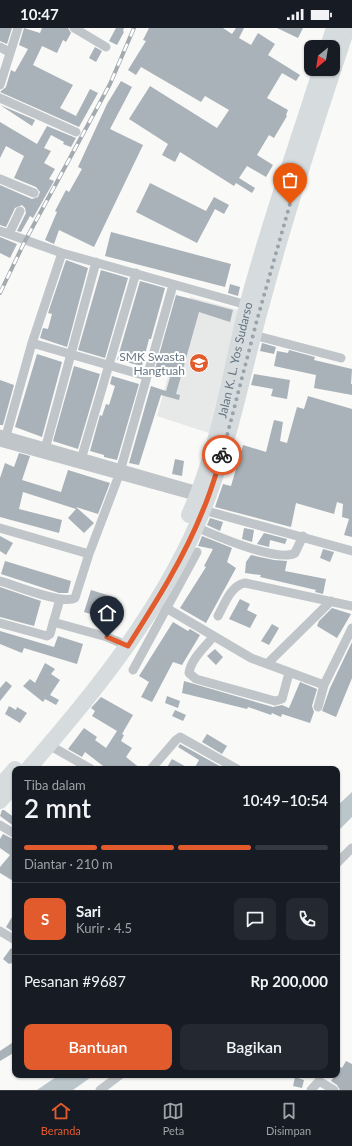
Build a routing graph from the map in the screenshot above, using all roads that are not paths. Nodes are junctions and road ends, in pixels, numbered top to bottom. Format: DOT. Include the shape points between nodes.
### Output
graph roads {
  1 [pos="18,28"];
  2 [pos="74,28"];
  3 [pos="334,28"];
  4 [pos="347,28"];
  5 [pos="330,40"];
  6 [pos="0,46"];
  7 [pos="106,48"];
  8 [pos="9,52"];
  9 [pos="319,76"];
  10 [pos="0,85"];
  11 [pos="0,98"];
  12 [pos="76,132"];
  13 [pos="0,179"];
  14 [pos="34,193"];
  15 [pos="20,211"];
  16 [pos="4,232"];
  17 [pos="62,254"];
  18 [pos="96,262"];
  19 [pos="136,273"];
  20 [pos="173,285"];
  21 [pos="247,305"];
  22 [pos="247,333"];
  23 [pos="32,343"];
  24 [pos="71,354"];
  25 [pos="341,358"];
  26 [pos="109,365"];
  27 [pos="146,376"];
  28 [pos="2,437"];
  29 [pos="45,450"];
  30 [pos="81,461"];
  31 [pos="120,472"];
  32 [pos="203,498"];
  33 [pos="0,528"];
  34 [pos="199,528"];
  35 [pos="303,536"];
  36 [pos="352,551"];
  37 [pos="197,552"];
  38 [pos="89,554"];
  39 [pos="0,581"];
  40 [pos="60,599"];
  41 [pos="331,601"];
  42 [pos="162,605"];
  43 [pos="352,606"];
  44 [pos="218,616"];
  45 [pos="53,622"];
  46 [pos="0,623"];
  47 [pos="352,628"];
  48 [pos="213,637"];
  49 [pos="124,644"];
  50 [pos="267,664"];
  51 [pos="133,670"];
  52 [pos="290,673"];
  53 [pos="324,685"];
  54 [pos="318,707"];
  55 [pos="49,745"];
  56 [pos="18,766"];
  57 [pos="31,766"];
  58 [pos="86,766"];
  59 [pos="158,766"];
  60 [pos="231,766"];
  61 [pos="12,772"];
  62 [pos="0,786"];
  63 [pos="12,787"];
  64 [pos="0,801"];
  65 [pos="0,825"];
  66 [pos="12,832"];
  67 [pos="352,848"];
  68 [pos="340,860"];
  69 [pos="1,932"];
  70 [pos="12,938"];
  71 [pos="116,1078"];
  72 [pos="100,1090"];
  73 [pos="311,1090"];
  74 [pos="334,1090"];
  1 -- 8 [label="street"];
  2 -- 7 [label="street"];
  3 -- 5 [label="highway"];
  4 -- 22 [label="highway, Jalan K. L. Yos Sudarso"];
  6 -- 8 [label="street"];
  8 -- 10 [label="street"];
  9 -- 21 [label="highway, Jalan K. L. Yos Sudarso"];
  11 -- 12 [label="street"];
  13 -- 14 [label="street"];
  15 -- 16 [label="street"];
  16 -- 17 [label="street"];
  17 -- 18 [label="street"];
  17 -- 23 [label="street"];
  18 -- 19 [label="street"];
  18 -- 24 [label="street"];
  19 -- 20 [label="street"];
  19 -- 26 [label="street"];
  20 -- 21 [label="street"];
  20 -- 27 [label="street"];
  21 -- 22 [label="highway, Jalan K. L. Yos Sudarso"];
  22 -- 25 [label="street"];
  22 -- 32 [label="highway, Jalan K. L. Yos Sudarso" via="213,446"];
  23 -- 24 [label="street"];
  23 -- 28 [label="street"];
  24 -- 26 [label="street"];
  24 -- 29 [label="street"];
  26 -- 27 [label="street"];
  26 -- 30 [label="street"];
  27 -- 31 [label="street"];
  28 -- 29 [label="street"];
  29 -- 30 [label="street"];
  30 -- 31 [label="street"];
  31 -- 32 [label="street"];
  31 -- 38 [label="street"];
  32 -- 34 [label="highway, Jalan K. L. Yos Sudarso"];
  32 -- 35 [label="street"];
  32 -- 49 [label="highway, Jalan K. L. Yos Sudarso" via="181,532"];
  33 -- 38 [label="street"];
  34 -- 35 [label="street" via="248,547 287,556 295,553"];
  34 -- 42 [label="highway, Jalan K. L. Yos Sudarso" via="175,570"];
  35 -- 36 [label="street"];
  37 -- 42 [label="street"];
  38 -- 40 [label="street" via="75,598 71,601"];
  39 -- 40 [label="street"];
  40 -- 45 [label="street"];
  41 -- 43 [label="street"];
  41 -- 44 [label="street" via="251,584 240,584"];
  41 -- 50 [label="street"];
  42 -- 48 [label="street"];
  42 -- 49 [label="highway, Jalan K. L. Yos Sudarso"];
  42 -- 51 [label="street"];
  45 -- 46 [label="street" via="50,634 45,637"];
  45 -- 49 [label="street"];
  47 -- 53 [label="street"];
  48 -- 50 [label="street"];
  48 -- 52 [label="street" via="190,668 189,673 196,679 275,701 282,698"];
  49 -- 55 [label="highway, Jalan K. L. Yos Sudarso"];
  49 -- 56 [label="highway, Jalan K. L. Yos Sudarso"];
  50 -- 52 [label="street"];
  52 -- 53 [label="street"];
  53 -- 54 [label="street"];
  55 -- 57 [label="highway, Jalan K. L. Yos Sudarso"];
  55 -- 58 [label="street"];
  59 -- 60 [label="street" via="180,738"];
  61 -- 62 [label="highway, Jalan K. L. Yos Sudarso"];
  63 -- 64 [label="highway"];
  65 -- 66 [label="street"];
  67 -- 68 [label="street"];
  69 -- 70 [label="street"];
  71 -- 72 [label="street"];
  73 -- 74 [label="street" via="319,1081"];
}
